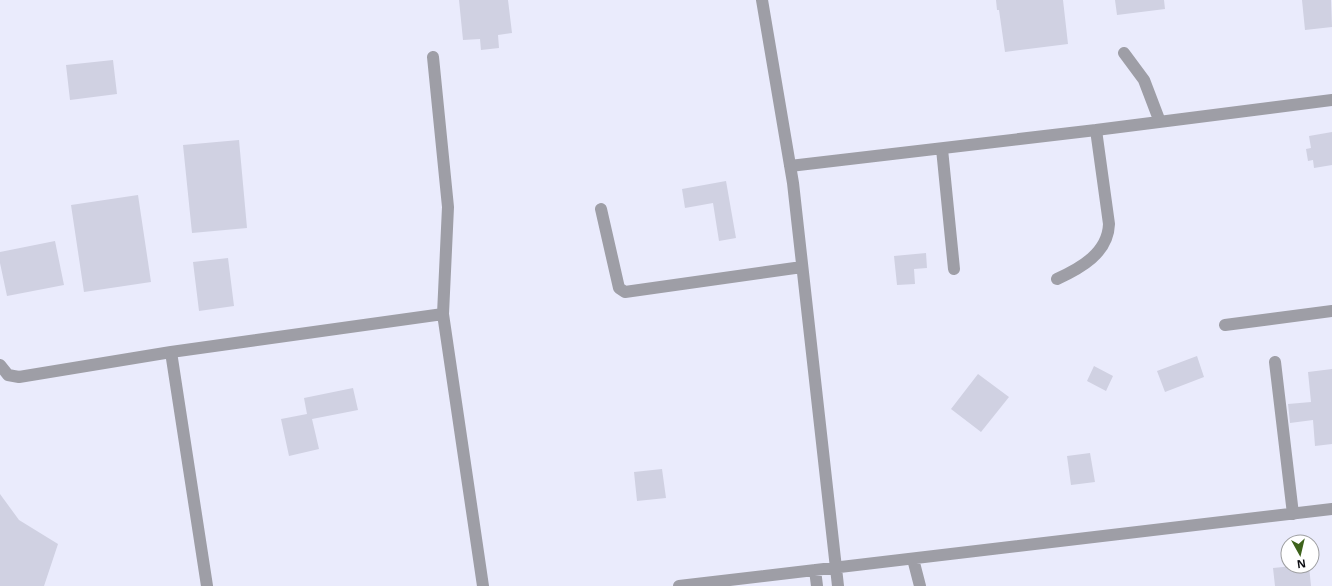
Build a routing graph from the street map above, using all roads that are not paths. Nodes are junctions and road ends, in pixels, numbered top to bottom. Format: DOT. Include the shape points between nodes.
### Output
graph roads {
  1 [pos="762,0"];
  2 [pos="1124,53"];
  3 [pos="433,57"];
  4 [pos="1332,100"];
  5 [pos="1160,122"];
  6 [pos="1096,130"];
  7 [pos="942,149"];
  8 [pos="790,166"];
  9 [pos="601,209"];
  10 [pos="802,267"];
  11 [pos="954,269"];
  12 [pos="1057,278"];
  13 [pos="1332,311"];
  14 [pos="443,314"];
  15 [pos="1225,325"];
  16 [pos="171,352"];
  17 [pos="1275,362"];
  18 [pos="0,366"];
  19 [pos="1332,509"];
  20 [pos="1293,514"];
  21 [pos="913,559"];
  22 [pos="836,568"];
  23 [pos="815,570"];
  24 [pos="207,586"];
  25 [pos="483,586"];
  26 [pos="679,586"];
  27 [pos="817,586"];
  28 [pos="838,586"];
  29 [pos="920,586"];
  1 -- 8 [label="street"];
  2 -- 5 [label="street" via="1144,80"];
  3 -- 14 [label="street" via="448,207"];
  4 -- 5 [label="street"];
  5 -- 6 [label="street"];
  6 -- 7 [label="street"];
  6 -- 12 [label="street" via="1109,232 1090,261"];
  7 -- 8 [label="street"];
  7 -- 11 [label="street"];
  8 -- 10 [label="street"];
  9 -- 10 [label="street" via="619,288 625,292"];
  10 -- 22 [label="street"];
  13 -- 15 [label="street"];
  14 -- 16 [label="street"];
  14 -- 25 [label="street"];
  16 -- 18 [label="street" via="19,377 8,375"];
  16 -- 24 [label="street"];
  17 -- 20 [label="street"];
  19 -- 20 [label="street"];
  20 -- 21 [label="street"];
  21 -- 22 [label="street"];
  21 -- 29 [label="street"];
  22 -- 23 [label="street"];
  22 -- 28 [label="street"];
  23 -- 26 [label="street"];
  23 -- 27 [label="street"];
}
